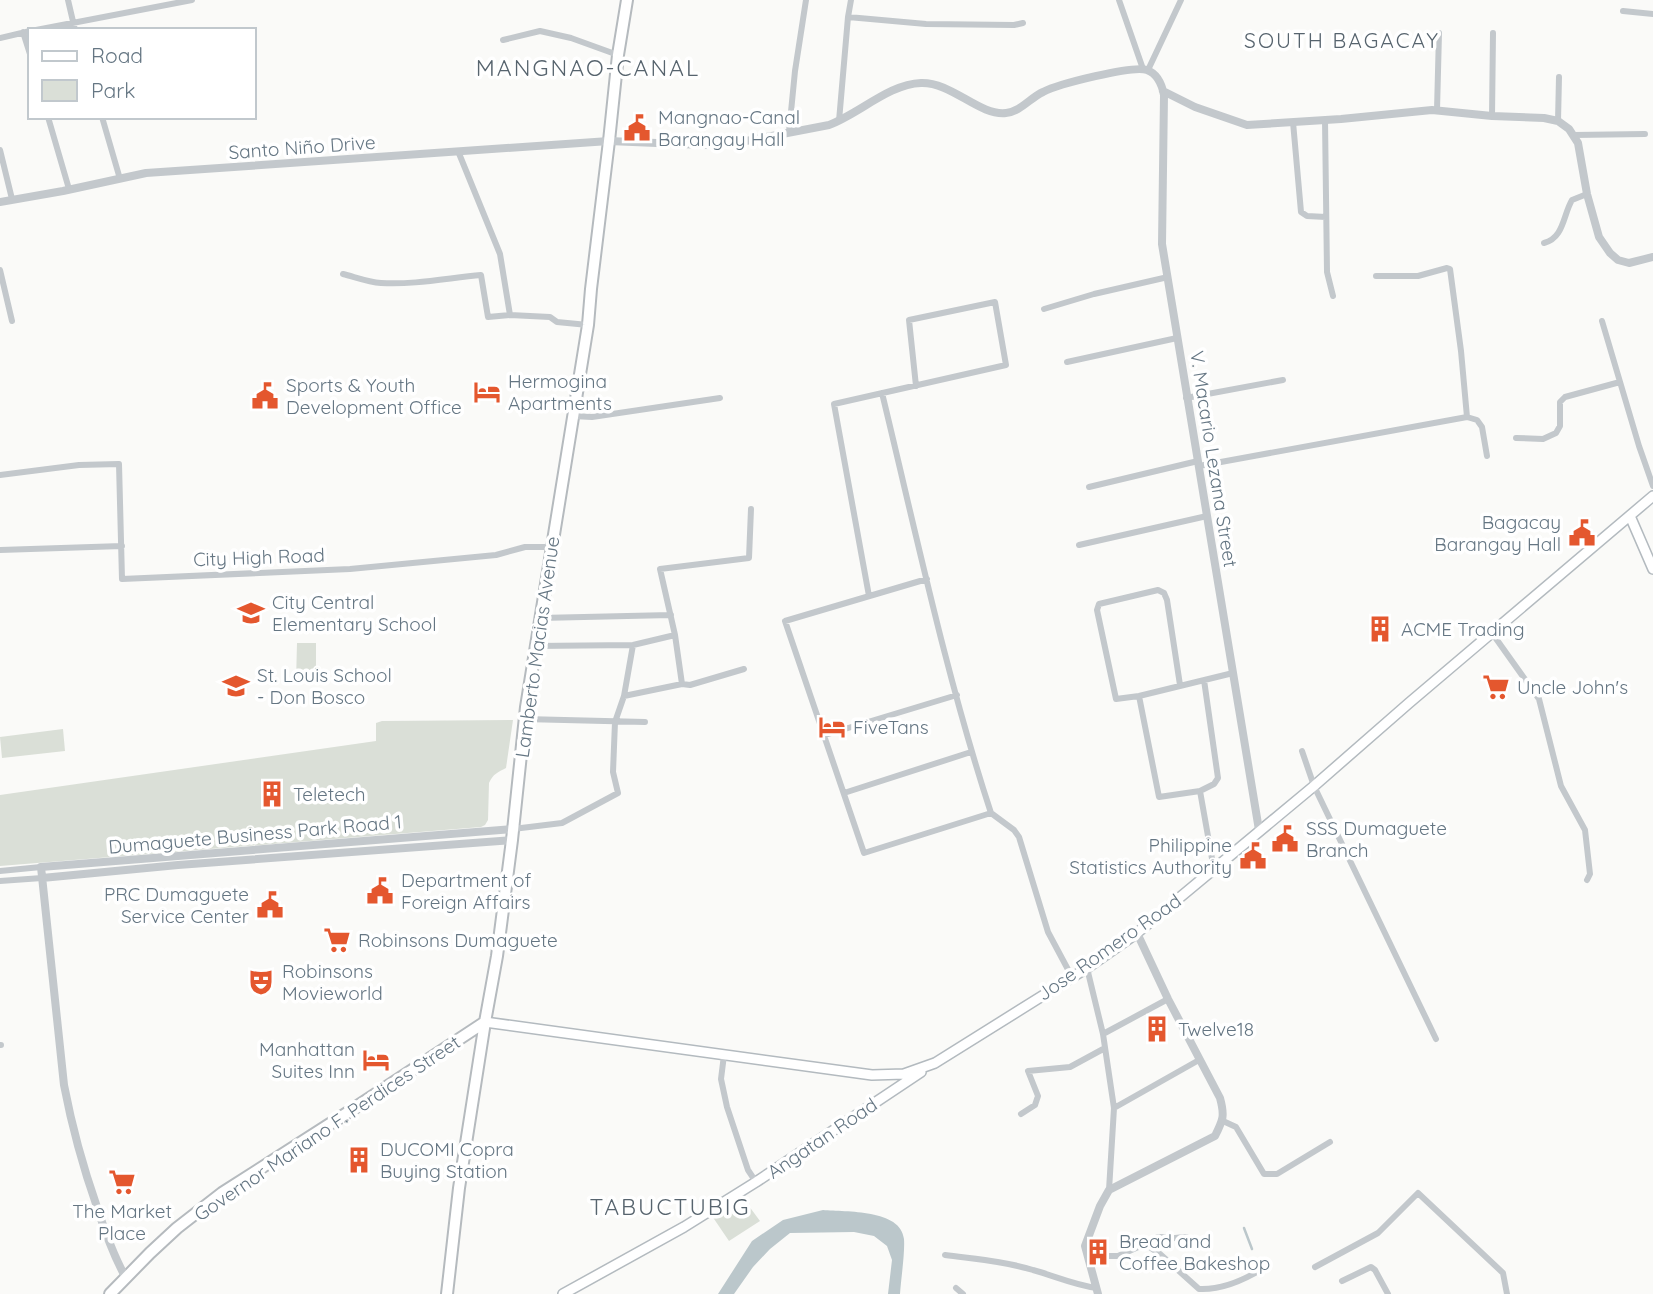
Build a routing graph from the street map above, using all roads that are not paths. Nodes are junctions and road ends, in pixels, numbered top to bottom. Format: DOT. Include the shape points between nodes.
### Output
graph roads {
  1 [pos="68,0"];
  2 [pos="192,0"];
  3 [pos="627,0"];
  4 [pos="806,0"];
  5 [pos="850,0"];
  6 [pos="1119,0"];
  7 [pos="1181,0"];
  8 [pos="1623,11"];
  9 [pos="1653,14"];
  10 [pos="848,17"];
  11 [pos="72,22"];
  12 [pos="1023,23"];
  13 [pos="45,28"];
  14 [pos="74,28"];
  15 [pos="27,32"];
  16 [pos="1440,33"];
  17 [pos="1493,33"];
  18 [pos="0,38"];
  19 [pos="503,40"];
  20 [pos="618,55"];
  21 [pos="1145,69"];
  22 [pos="1559,77"];
  23 [pos="1163,91"];
  24 [pos="1437,110"];
  25 [pos="1492,116"];
  26 [pos="49,119"];
  27 [pos="103,119"];
  28 [pos="1325,120"];
  29 [pos="839,121"];
  30 [pos="1558,121"];
  31 [pos="1293,122"];
  32 [pos="789,132"];
  33 [pos="1645,134"];
  34 [pos="1574,135"];
  35 [pos="610,141"];
  36 [pos="0,150"];
  37 [pos="458,151"];
  38 [pos="120,178"];
  39 [pos="69,189"];
  40 [pos="1587,194"];
  41 [pos="12,199"];
  42 [pos="0,202"];
  43 [pos="1326,217"];
  44 [pos="1544,243"];
  45 [pos="1653,257"];
  46 [pos="0,270"];
  47 [pos="343,274"];
  48 [pos="1376,275"];
  49 [pos="1168,278"];
  50 [pos="1334,296"];
  51 [pos="1044,309"];
  52 [pos="510,315"];
  53 [pos="12,321"];
  54 [pos="1602,321"];
  55 [pos="588,325"];
  56 [pos="1177,338"];
  57 [pos="1067,362"];
  58 [pos="1283,380"];
  59 [pos="1620,382"];
  60 [pos="916,386"];
  61 [pos="882,393"];
  62 [pos="720,398"];
  63 [pos="1186,398"];
  64 [pos="573,416"];
  65 [pos="1467,417"];
  66 [pos="1516,438"];
  67 [pos="1487,456"];
  68 [pos="1198,464"];
  69 [pos="0,475"];
  70 [pos="1653,486"];
  71 [pos="1089,487"];
  72 [pos="1653,496"];
  73 [pos="751,509"];
  74 [pos="1207,516"];
  75 [pos="1630,516"];
  76 [pos="1079,545"];
  77 [pos="122,546"];
  78 [pos="551,547"];
  79 [pos="0,550"];
  80 [pos="1653,569"];
  81 [pos="927,579"];
  82 [pos="869,596"];
  83 [pos="671,615"];
  84 [pos="540,618"];
  85 [pos="1492,633"];
  86 [pos="675,635"];
  87 [pos="633,645"];
  88 [pos="536,646"];
  89 [pos="744,669"];
  90 [pos="1233,673"];
  91 [pos="1204,680"];
  92 [pos="682,684"];
  93 [pos="1180,685"];
  94 [pos="957,695"];
  95 [pos="624,696"];
  96 [pos="1139,696"];
  97 [pos="524,719"];
  98 [pos="615,722"];
  99 [pos="645,722"];
  100 [pos="825,735"];
  101 [pos="1303,751"];
  102 [pos="971,752"];
  103 [pos="1314,786"];
  104 [pos="1200,791"];
  105 [pos="845,793"];
  106 [pos="991,813"];
  107 [pos="1259,830"];
  108 [pos="513,834"];
  109 [pos="177,861"];
  110 [pos="41,867"];
  111 [pos="1214,870"];
  112 [pos="0,871"];
  113 [pos="42,878"];
  114 [pos="1587,880"];
  115 [pos="0,881"];
  116 [pos="1137,933"];
  117 [pos="1087,968"];
  118 [pos="1072,977"];
  119 [pos="1168,999"];
  120 [pos="485,1022"];
  121 [pos="1104,1034"];
  122 [pos="1436,1040"];
  123 [pos="1105,1048"];
  124 [pos="724,1055"];
  125 [pos="1199,1059"];
  126 [pos="935,1063"];
  127 [pos="1114,1108"];
  128 [pos="1021,1114"];
  129 [pos="1223,1121"];
  130 [pos="1330,1142"];
  131 [pos="756,1182"];
  132 [pos="1110,1191"];
  133 [pos="1186,1237"];
  134 [pos="1149,1246"];
  135 [pos="945,1255"];
  136 [pos="1088,1260"];
  137 [pos="1314,1267"];
  138 [pos="1262,1269"];
  139 [pos="126,1278"];
  140 [pos="1342,1281"];
  141 [pos="956,1288"];
  142 [pos="1097,1291"];
  143 [pos="110,1294"];
  144 [pos="447,1294"];
  145 [pos="563,1294"];
  146 [pos="962,1294"];
  147 [pos="1388,1294"];
  148 [pos="1507,1294"];
  1 -- 11 [label="street"];
  2 -- 11 [label="street"];
  3 -- 20 [label="main road, Lamberto Macias Avenue"];
  4 -- 32 [label="street"];
  5 -- 10 [label="street"];
  6 -- 21 [label="street"];
  7 -- 21 [label="street"];
  8 -- 9 [label="street"];
  10 -- 12 [label="street" via="926,24"];
  10 -- 29 [label="street"];
  11 -- 13 [label="street"];
  11 -- 14 [label="street"];
  15 -- 18 [label="street"];
  16 -- 24 [label="street"];
  17 -- 25 [label="street"];
  19 -- 20 [label="street" via="540,31"];
  20 -- 35 [label="main road, Lamberto Macias Avenue"];
  21 -- 23 [label="street" via="1157,77"];
  21 -- 29 [label="street, Santo Niño Drive" via="1049,89 1005,113 984,108 941,86 917,83"];
  22 -- 30 [label="street"];
  23 -- 31 [label="street" via="1247,125"];
  23 -- 49 [label="street, V. Macario Lezana Street" via="1162,244"];
  24 -- 25 [label="street"];
  24 -- 28 [label="street"];
  25 -- 30 [label="street"];
  26 -- 39 [label="street"];
  27 -- 38 [label="street"];
  28 -- 31 [label="street"];
  28 -- 43 [label="street"];
  29 -- 32 [label="street, Santo Niño Drive"];
  30 -- 34 [label="street"];
  31 -- 43 [label="street" via="1301,212"];
  32 -- 35 [label="street, Santo Niño Drive" via="704,145"];
  33 -- 34 [label="street"];
  34 -- 40 [label="street"];
  35 -- 37 [label="street, Santo Niño Drive"];
  35 -- 55 [label="main road, Lamberto Macias Avenue"];
  36 -- 41 [label="street"];
  37 -- 38 [label="street, Santo Niño Drive"];
  37 -- 52 [label="street" via="500,254"];
  38 -- 39 [label="street, Santo Niño Drive"];
  39 -- 41 [label="street, Santo Niño Drive"];
  40 -- 44 [label="street" via="1572,200 1557,236"];
  40 -- 45 [label="street" via="1599,237 1610,253 1629,263"];
  41 -- 42 [label="street, Santo Niño Drive"];
  43 -- 50 [label="street" via="1327,272"];
  46 -- 53 [label="street"];
  47 -- 52 [label="street" via="378,283 481,275 488,317"];
  48 -- 65 [label="street" via="1418,276 1450,269"];
  49 -- 51 [label="street"];
  49 -- 56 [label="street, V. Macario Lezana Street"];
  52 -- 55 [label="street"];
  54 -- 59 [label="street"];
  55 -- 64 [label="main road, Lamberto Macias Avenue"];
  56 -- 57 [label="street"];
  56 -- 63 [label="street, V. Macario Lezana Street"];
  58 -- 63 [label="street"];
  59 -- 66 [label="street" via="1565,397 1560,402 1556,433 1543,439"];
  59 -- 70 [label="street"];
  60 -- 60 [label="street" via="909,320 995,302 1006,365"];
  60 -- 61 [label="street"];
  61 -- 81 [label="street"];
  61 -- 82 [label="street" via="834,404"];
  62 -- 64 [label="street"];
  63 -- 68 [label="street, V. Macario Lezana Street"];
  64 -- 78 [label="main road, Lamberto Macias Avenue"];
  65 -- 67 [label="street" via="1482,427"];
  65 -- 68 [label="street"];
  68 -- 71 [label="street"];
  68 -- 74 [label="street, V. Macario Lezana Street"];
  69 -- 77 [label="street" via="119,464"];
  72 -- 75 [label="main road, Jose Romero Road"];
  73 -- 83 [label="street" via="748,558 660,569"];
  74 -- 76 [label="street"];
  74 -- 90 [label="street, V. Macario Lezana Street"];
  75 -- 80 [label="main road"];
  75 -- 85 [label="main road, Jose Romero Road"];
  77 -- 78 [label="street, City High Road" via="122,579 351,569"];
  77 -- 79 [label="street"];
  78 -- 84 [label="main road, Lamberto Macias Avenue"];
  81 -- 82 [label="street"];
  81 -- 94 [label="street"];
  82 -- 100 [label="street" via="785,621"];
  83 -- 84 [label="street"];
  83 -- 86 [label="street"];
  84 -- 88 [label="main road, Lamberto Macias Avenue"];
  85 -- 103 [label="main road, Jose Romero Road"];
  85 -- 114 [label="street" via="1539,699 1562,786 1585,830"];
  86 -- 87 [label="street"];
  86 -- 92 [label="street"];
  87 -- 88 [label="street"];
  87 -- 95 [label="street"];
  88 -- 97 [label="main road, Lamberto Macias Avenue"];
  89 -- 92 [label="street"];
  90 -- 91 [label="street"];
  90 -- 107 [label="street, V. Macario Lezana Street"];
  91 -- 93 [label="street"];
  91 -- 104 [label="street" via="1218,778"];
  92 -- 95 [label="street"];
  93 -- 96 [label="street"];
  93 -- 96 [label="street" via="1164,593 1158,590 1099,604 1116,699"];
  94 -- 100 [label="street"];
  94 -- 102 [label="street"];
  95 -- 98 [label="street"];
  96 -- 104 [label="street" via="1159,797"];
  97 -- 98 [label="street"];
  97 -- 108 [label="main road, Lamberto Macias Avenue"];
  98 -- 99 [label="street"];
  98 -- 108 [label="street" via="613,772 618,793 562,823"];
  100 -- 105 [label="street"];
  101 -- 103 [label="street"];
  102 -- 105 [label="street"];
  102 -- 106 [label="street"];
  103 -- 107 [label="main road, Jose Romero Road"];
  103 -- 122 [label="street"];
  104 -- 111 [label="street"];
  105 -- 106 [label="street" via="864,853"];
  106 -- 118 [label="street" via="1019,836 1048,932"];
  107 -- 111 [label="main road, Jose Romero Road"];
  108 -- 109 [label="street, Dumaguete Business Park Road 1"];
  108 -- 120 [label="main road, Lamberto Macias Avenue"];
  109 -- 110 [label="street, Dumaguete Business Park Road 1"];
  109 -- 113 [label="street, Dumaguete Business Park Road 1"];
  110 -- 112 [label="street, Dumaguete Business Park Road 1"];
  110 -- 113 [label="street"];
  111 -- 116 [label="main road, Jose Romero Road"];
  113 -- 115 [label="street, Dumaguete Business Park Road 1"];
  113 -- 139 [label="street" via="69,1111 84,1171"];
  116 -- 117 [label="main road, Jose Romero Road"];
  116 -- 119 [label="street"];
  117 -- 118 [label="main road, Jose Romero Road"];
  117 -- 121 [label="street"];
  118 -- 126 [label="main road, Jose Romero Road"];
  119 -- 121 [label="street"];
  119 -- 125 [label="street"];
  120 -- 124 [label="main road, Jose Romero Road"];
  120 -- 139 [label="main road, Governor Mariano F. Perdices Street" via="222,1193 177,1228"];
  120 -- 144 [label="main road, Lamberto Macias Avenue"];
  121 -- 123 [label="street"];
  123 -- 127 [label="street"];
  123 -- 128 [label="street" via="1070,1067 1028,1071 1038,1096 1035,1105"];
  124 -- 126 [label="main road, Jose Romero Road" via="872,1075 904,1074"];
  124 -- 131 [label="street" via="721,1079 727,1107"];
  125 -- 127 [label="street"];
  125 -- 129 [label="street" via="1220,1098"];
  126 -- 131 [label="main road, Angatan Road"];
  127 -- 132 [label="street"];
  129 -- 130 [label="street" via="1236,1127 1264,1174 1277,1174"];
  129 -- 132 [label="street" via="1215,1136"];
  131 -- 145 [label="main road, Angatan Road"];
  132 -- 136 [label="street" via="1087,1238"];
  133 -- 134 [label="street" via="1156,1237"];
  134 -- 136 [label="street"];
  134 -- 138 [label="street" via="1199,1289 1246,1278"];
  135 -- 142 [label="street" via="1018,1266"];
  136 -- 142 [label="street"];
  137 -- 148 [label="street" via="1378,1233 1418,1193 1503,1273"];
  139 -- 143 [label="main road, Governor Mariano F. Perdices Street"];
  140 -- 147 [label="street" via="1371,1267"];
  141 -- 146 [label="street"];
}
